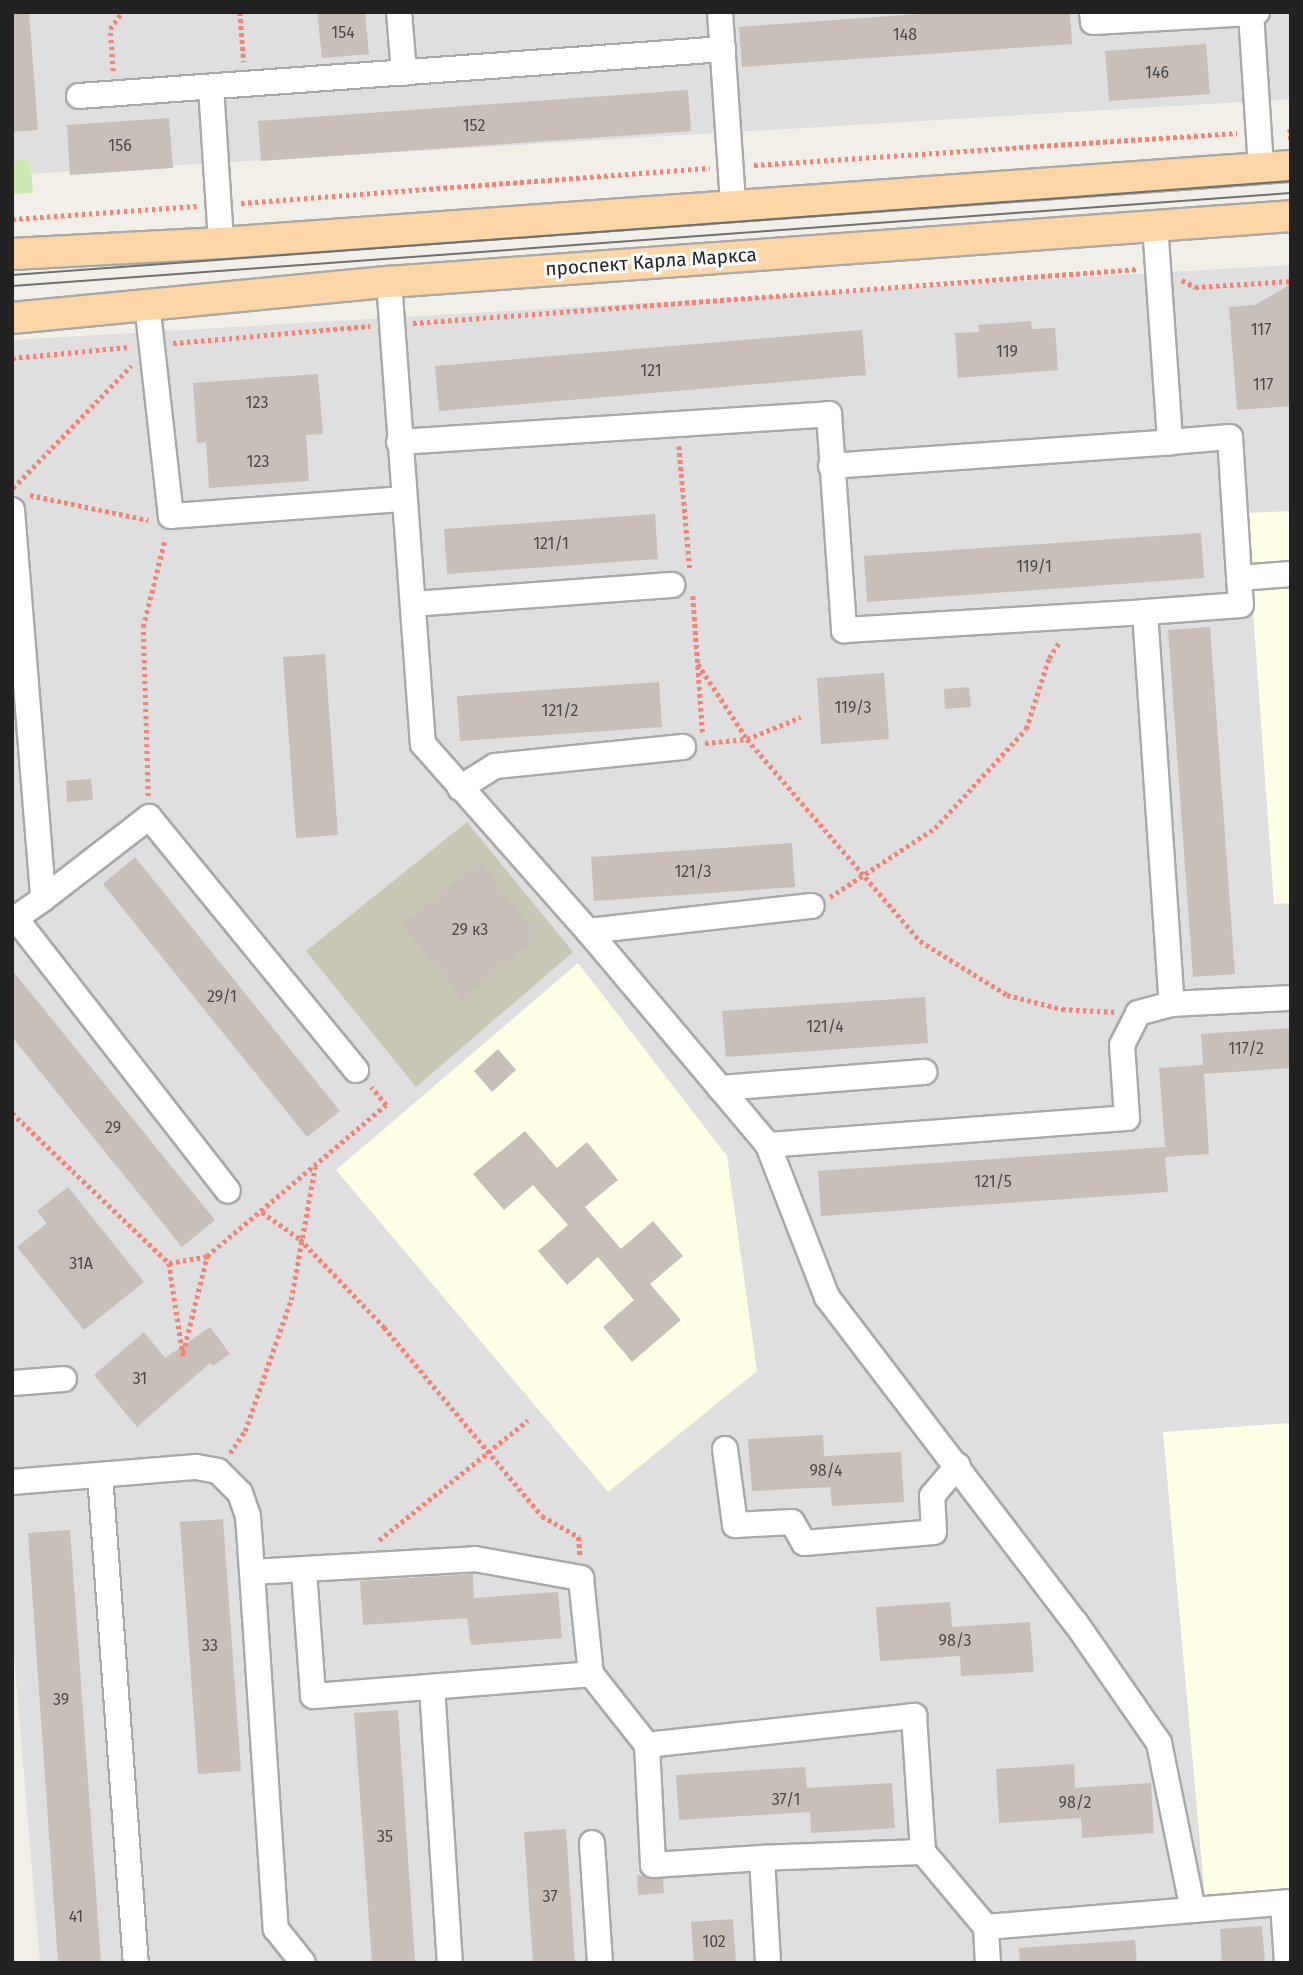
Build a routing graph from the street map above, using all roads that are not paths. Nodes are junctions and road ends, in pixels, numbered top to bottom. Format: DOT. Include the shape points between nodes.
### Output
graph roads {
  1 [pos="399,12"];
  2 [pos="720,12"];
  3 [pos="1092,12"];
  4 [pos="1257,12"];
  5 [pos="1251,13"];
  6 [pos="723,49"];
  7 [pos="404,73"];
  8 [pos="211,86"];
  9 [pos="79,96"];
  10 [pos="1291,166"];
  11 [pos="1261,167"];
  12 [pos="733,204"];
  13 [pos="1291,216"];
  14 [pos="1155,225"];
  15 [pos="221,243"];
  16 [pos="12,254"];
  17 [pos="389,282"];
  18 [pos="147,303"];
  19 [pos="12,318"];
  20 [pos="400,442"];
  21 [pos="1170,442"];
  22 [pos="831,466"];
  23 [pos="402,499"];
  24 [pos="12,510"];
  25 [pos="1291,574"];
  26 [pos="1239,578"];
  27 [pos="672,585"];
  28 [pos="413,604"];
  29 [pos="1145,612"];
  30 [pos="683,747"];
  31 [pos="460,788"];
  32 [pos="43,900"];
  33 [pos="812,906"];
  34 [pos="14,920"];
  35 [pos="588,931"];
  36 [pos="1291,998"];
  37 [pos="1172,1004"];
  38 [pos="356,1070"];
  39 [pos="924,1072"];
  40 [pos="720,1088"];
  41 [pos="768,1145"];
  42 [pos="228,1191"];
  43 [pos="64,1379"];
  44 [pos="12,1383"];
  45 [pos="725,1449"];
  46 [pos="958,1465"];
  47 [pos="100,1475"];
  48 [pos="12,1482"];
  49 [pos="252,1572"];
  50 [pos="304,1572"];
  51 [pos="591,1674"];
  52 [pos="432,1687"];
  53 [pos="646,1745"];
  54 [pos="592,1843"];
  55 [pos="923,1852"];
  56 [pos="762,1858"];
  57 [pos="1287,1902"];
  58 [pos="1193,1910"];
  59 [pos="986,1927"];
  60 [pos="136,1963"];
  61 [pos="303,1963"];
  62 [pos="450,1963"];
  63 [pos="600,1963"];
  64 [pos="768,1963"];
  65 [pos="988,1963"];
  66 [pos="1287,1963"];
  1 -- 7 [label="lane"];
  2 -- 6 [label="lane"];
  3 -- 5 [label="lane" via="1093,22"];
  4 -- 5 [label="lane"];
  5 -- 11 [label="lane"];
  6 -- 7 [label="lane"];
  6 -- 12 [label="lane"];
  7 -- 8 [label="lane"];
  8 -- 9 [label="lane"];
  8 -- 15 [label="lane"];
  10 -- 11 [label="main road"];
  11 -- 12 [label="main road"];
  12 -- 15 [label="main road"];
  13 -- 14 [label="main road, проспект Карла Маркса"];
  14 -- 17 [label="main road, проспект Карла Маркса"];
  14 -- 21 [label="lane"];
  15 -- 16 [label="main road"];
  17 -- 18 [label="main road, проспект Карла Маркса"];
  17 -- 20 [label="lane"];
  18 -- 19 [label="main road, проспект Карла Маркса"];
  18 -- 23 [label="lane" via="171,516"];
  20 -- 22 [label="lane" via="829,414"];
  20 -- 23 [label="lane"];
  21 -- 22 [label="lane"];
  21 -- 26 [label="lane" via="1230,437"];
  22 -- 29 [label="lane" via="844,631"];
  23 -- 28 [label="lane"];
  24 -- 32 [label="lane"];
  25 -- 26 [label="lane"];
  26 -- 29 [label="lane" via="1241,605"];
  27 -- 28 [label="lane"];
  28 -- 31 [label="lane" via="423,744"];
  29 -- 37 [label="lane"];
  30 -- 31 [label="lane" via="495,766"];
  31 -- 35 [label="lane"];
  32 -- 34 [label="lane"];
  32 -- 38 [label="lane" via="149,817"];
  33 -- 35 [label="lane"];
  34 -- 42 [label="lane"];
  35 -- 40 [label="lane"];
  36 -- 37 [label="lane"];
  37 -- 41 [label="lane" via="1138,1013 1122,1045 1127,1118"];
  39 -- 40 [label="lane"];
  40 -- 41 [label="lane"];
  41 -- 46 [label="lane" via="781,1189 827,1297"];
  43 -- 44 [label="lane"];
  45 -- 46 [label="lane" via="735,1525 792,1522 804,1543 934,1532 932,1496"];
  46 -- 58 [label="lane" via="1076,1622 1158,1743"];
  47 -- 48 [label="lane"];
  47 -- 49 [label="lane" via="196,1466 218,1471 240,1493 248,1516"];
  47 -- 60 [label="lane"];
  49 -- 50 [label="lane"];
  49 -- 61 [label="lane" via="276,1929"];
  50 -- 51 [label="lane" via="475,1559 581,1578"];
  50 -- 52 [label="lane" via="313,1696"];
  51 -- 52 [label="lane"];
  51 -- 53 [label="lane"];
  52 -- 62 [label="lane"];
  53 -- 55 [label="lane" via="914,1716"];
  53 -- 56 [label="lane" via="653,1865"];
  54 -- 63 [label="lane"];
  55 -- 56 [label="lane"];
  55 -- 59 [label="lane"];
  56 -- 64 [label="lane"];
  57 -- 58 [label="lane"];
  57 -- 66 [label="lane"];
  58 -- 59 [label="lane"];
  59 -- 65 [label="lane"];
}
